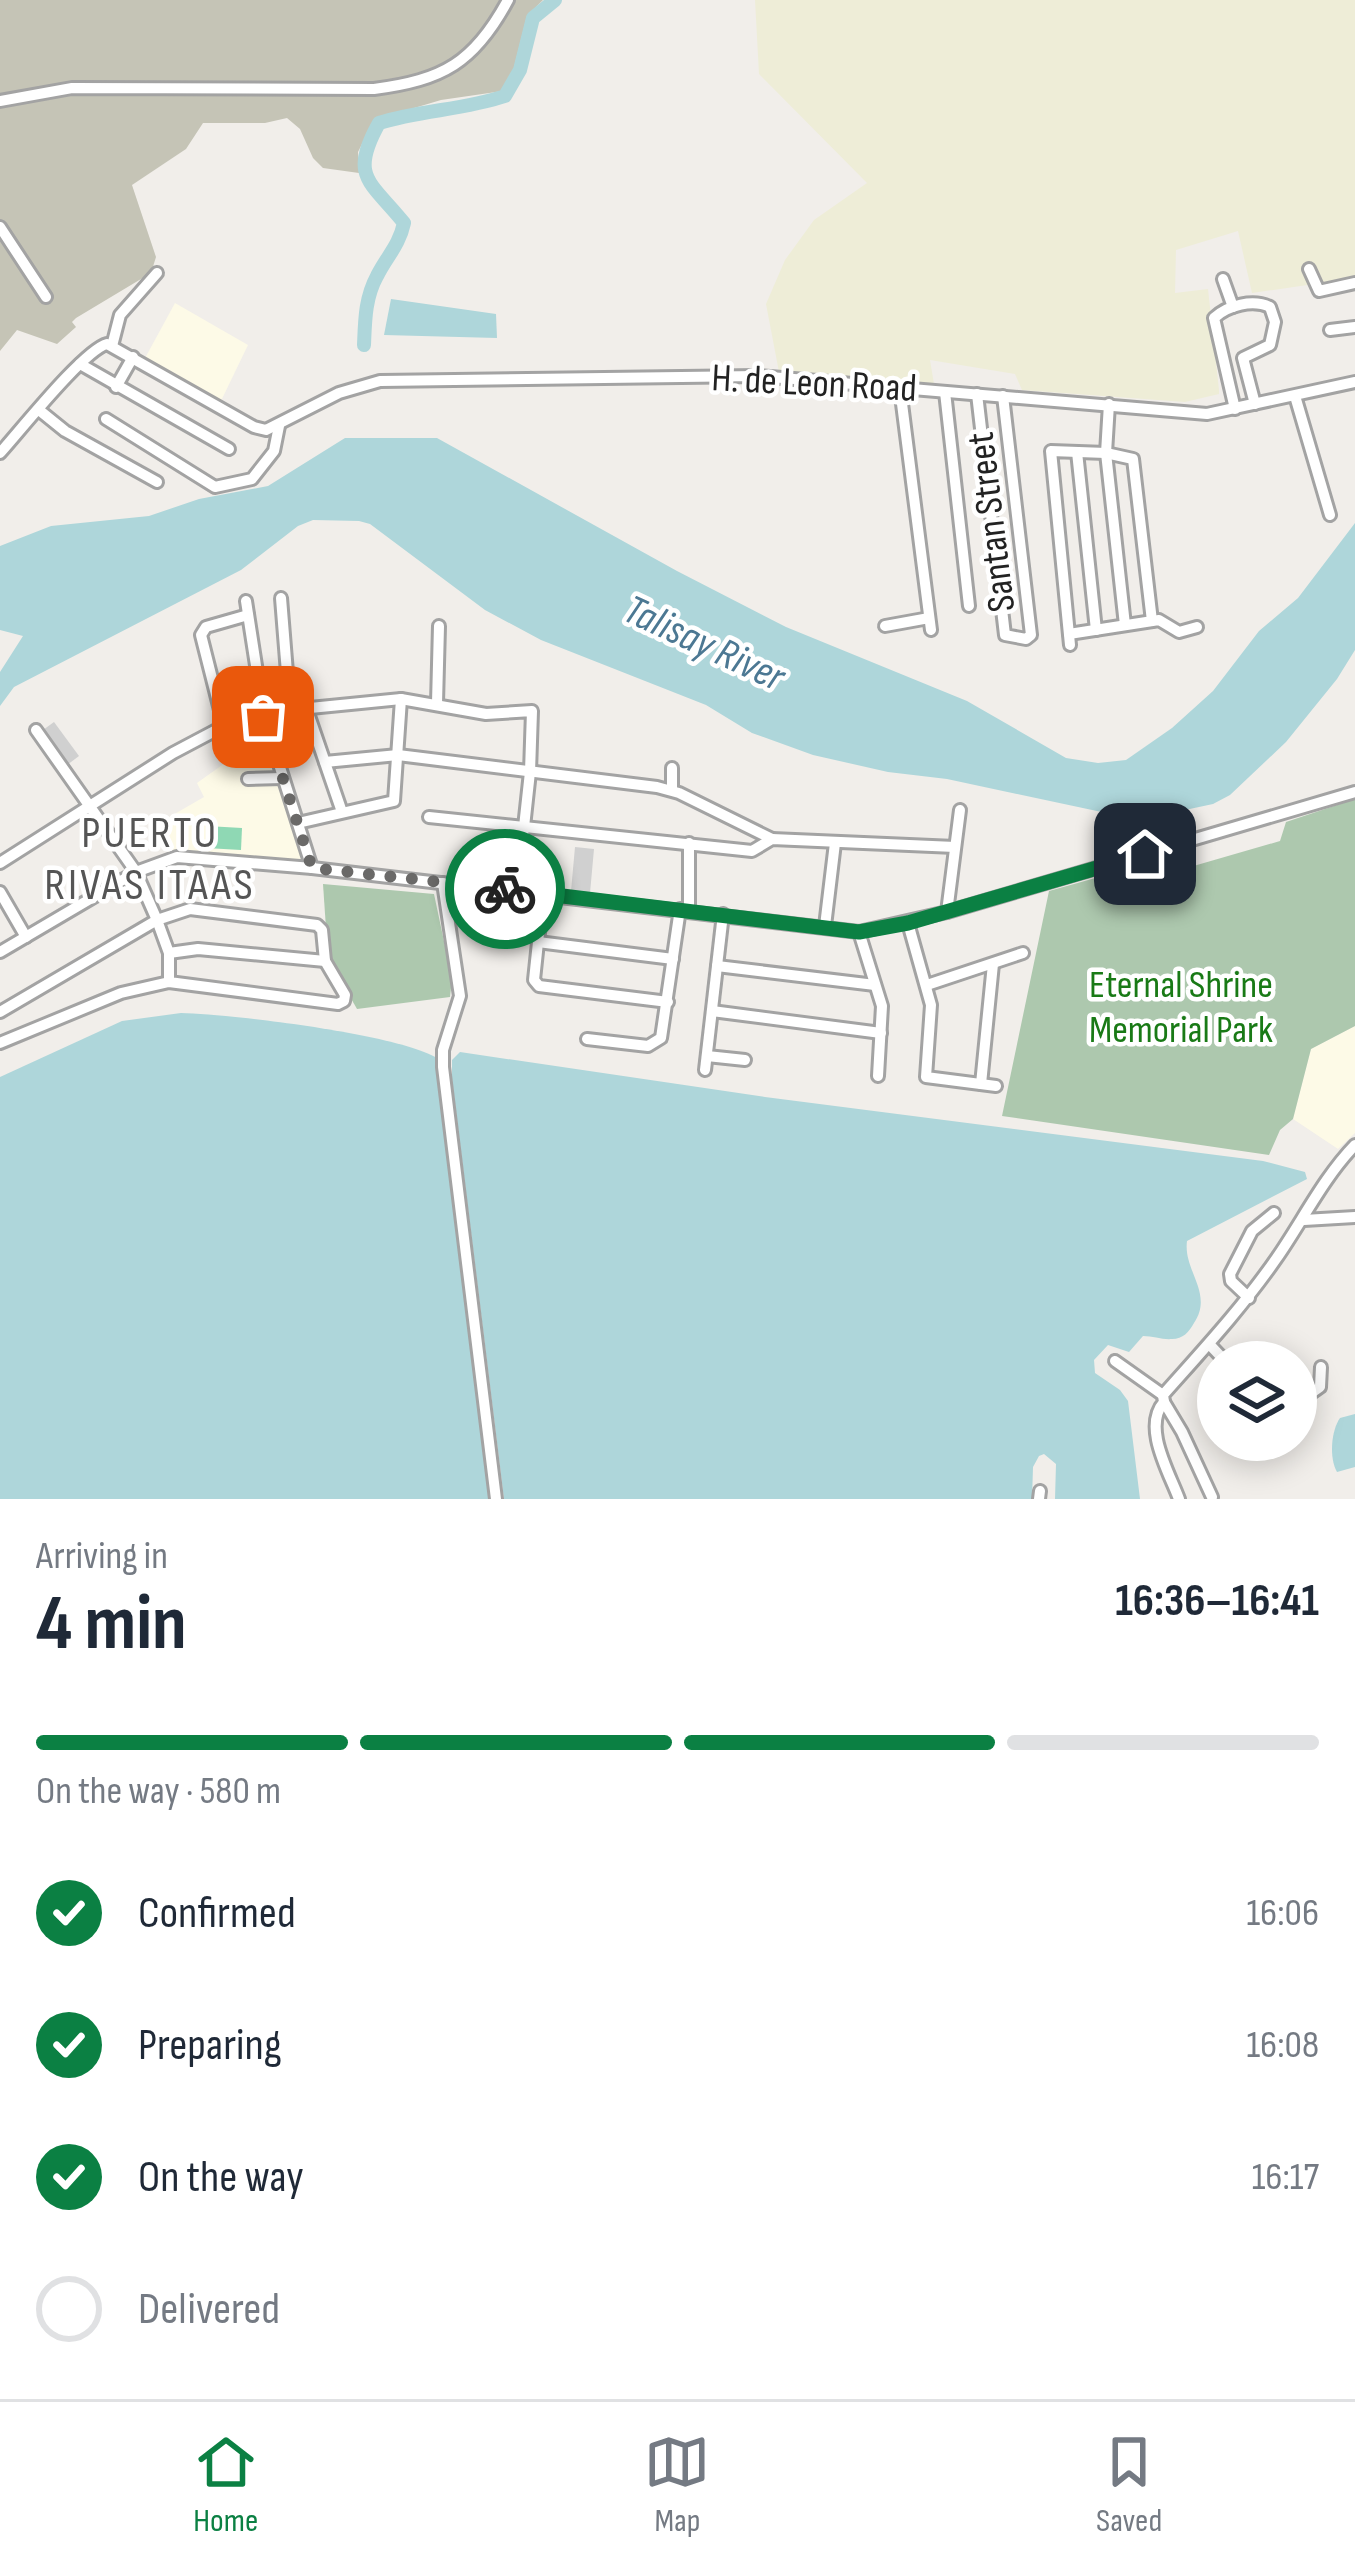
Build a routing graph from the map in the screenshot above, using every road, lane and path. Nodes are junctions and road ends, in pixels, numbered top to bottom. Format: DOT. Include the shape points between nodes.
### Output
graph roads {
  1 [pos="508,0"];
  2 [pos="0,100"];
  3 [pos="0,227"];
  4 [pos="1309,269"];
  5 [pos="157,273"];
  6 [pos="1223,279"];
  7 [pos="1355,283"];
  8 [pos="46,297"];
  9 [pos="1233,307"];
  10 [pos="1355,327"];
  11 [pos="1330,330"];
  12 [pos="112,346"];
  13 [pos="133,357"];
  14 [pos="1243,358"];
  15 [pos="1223,363"];
  16 [pos="80,364"];
  17 [pos="1355,382"];
  18 [pos="116,387"];
  19 [pos="900,388"];
  20 [pos="945,392"];
  21 [pos="977,394"];
  22 [pos="1003,396"];
  23 [pos="1294,396"];
  24 [pos="1109,404"];
  25 [pos="1255,404"];
  26 [pos="1235,409"];
  27 [pos="39,410"];
  28 [pos="106,419"];
  29 [pos="279,426"];
  30 [pos="132,436"];
  31 [pos="229,449"];
  32 [pos="1077,452"];
  33 [pos="1106,452"];
  34 [pos="0,453"];
  35 [pos="119,461"];
  36 [pos="157,482"];
  37 [pos="1330,515"];
  38 [pos="281,598"];
  39 [pos="246,601"];
  40 [pos="968,606"];
  41 [pos="248,616"];
  42 [pos="1152,621"];
  43 [pos="1125,625"];
  44 [pos="439,626"];
  45 [pos="885,626"];
  46 [pos="1198,627"];
  47 [pos="1096,629"];
  48 [pos="401,699"];
  49 [pos="437,704"];
  50 [pos="290,710"];
  51 [pos="307,710"];
  52 [pos="263,717"];
  53 [pos="224,726"];
  54 [pos="36,730"];
  55 [pos="398,754"];
  56 [pos="325,762"];
  57 [pos="672,768"];
  58 [pos="530,772"];
  59 [pos="282,778"];
  60 [pos="248,779"];
  61 [pos="672,790"];
  62 [pos="1355,792"];
  63 [pos="91,808"];
  64 [pos="960,810"];
  65 [pos="341,812"];
  66 [pos="429,817"];
  67 [pos="298,823"];
  68 [pos="524,825"];
  69 [pos="772,839"];
  70 [pos="689,843"];
  71 [pos="836,843"];
  72 [pos="955,848"];
  73 [pos="0,863"];
  74 [pos="312,868"];
  75 [pos="136,872"];
  76 [pos="442,883"];
  77 [pos="517,891"];
  78 [pos="0,892"];
  79 [pos="543,895"];
  80 [pos="684,909"];
  81 [pos="946,912"];
  82 [pos="723,914"];
  83 [pos="157,920"];
  84 [pos="908,923"];
  85 [pos="825,926"];
  86 [pos="859,932"];
  87 [pos="26,937"];
  88 [pos="538,941"];
  89 [pos="0,952"];
  90 [pos="169,953"];
  91 [pos="1023,953"];
  92 [pos="673,958"];
  93 [pos="325,962"];
  94 [pos="993,964"];
  95 [pos="717,967"];
  96 [pos="170,982"];
  97 [pos="875,985"];
  98 [pos="927,985"];
  99 [pos="668,1001"];
  100 [pos="712,1011"];
  101 [pos="0,1012"];
  102 [pos="881,1033"];
  103 [pos="587,1039"];
  104 [pos="0,1043"];
  105 [pos="707,1056"];
  106 [pos="745,1060"];
  107 [pos="705,1070"];
  108 [pos="878,1076"];
  109 [pos="981,1084"];
  110 [pos="995,1086"];
  111 [pos="1355,1145"];
  112 [pos="1274,1213"];
  113 [pos="1355,1217"];
  114 [pos="1304,1220"];
  115 [pos="1249,1298"];
  116 [pos="1213,1341"];
  117 [pos="1115,1360"];
  118 [pos="1197,1360"];
  119 [pos="1321,1367"];
  120 [pos="1317,1389"];
  121 [pos="1163,1399"];
  122 [pos="1212,1496"];
  123 [pos="496,1499"];
  124 [pos="1179,1499"];
  1 -- 2 [label="street" via="472,53 445,74 412,84 72,88"];
  3 -- 8 [label="street"];
  4 -- 7 [label="street" via="1318,291"];
  5 -- 12 [label="street" via="121,315"];
  6 -- 9 [label="street"];
  9 -- 14 [label="street" via="1258,302 1274,314 1270,345"];
  9 -- 15 [label="street" via="1214,318"];
  10 -- 11 [label="street"];
  12 -- 13 [label="street"];
  12 -- 16 [label="street" via="98,345"];
  13 -- 18 [label="street"];
  13 -- 29 [label="street" via="254,428"];
  14 -- 15 [label="street"];
  14 -- 25 [label="street"];
  15 -- 26 [label="street"];
  16 -- 18 [label="street"];
  16 -- 27 [label="street"];
  17 -- 23 [label="street, H. de Leon Road"];
  18 -- 31 [label="street"];
  19 -- 20 [label="street, H. de Leon Road"];
  19 -- 29 [label="street, H. de Leon Road" via="758,376 380,381"];
  19 -- 45 [label="street" via="930,624"];
  20 -- 21 [label="street, H. de Leon Road"];
  20 -- 40 [label="street"];
  21 -- 22 [label="street, H. de Leon Road"];
  21 -- 22 [label="street, Santan Street" via="1004,635 1019,638 1031,635"];
  22 -- 24 [label="street, H. de Leon Road"];
  23 -- 25 [label="street, H. de Leon Road"];
  23 -- 37 [label="street"];
  24 -- 26 [label="street, H. de Leon Road" via="1207,414"];
  24 -- 33 [label="street"];
  25 -- 26 [label="street, H. de Leon Road"];
  27 -- 34 [label="street"];
  27 -- 35 [label="street"];
  28 -- 30 [label="street"];
  29 -- 30 [label="street" via="274,451 252,479 215,487"];
  30 -- 35 [label="street"];
  32 -- 33 [label="street"];
  32 -- 47 [label="street"];
  32 -- 47 [label="street" via="1050,452 1070,639"];
  33 -- 42 [label="street" via="1133,459"];
  33 -- 43 [label="street"];
  35 -- 36 [label="street"];
  38 -- 50 [label="street"];
  39 -- 41 [label="street"];
  41 -- 52 [label="street"];
  41 -- 53 [label="street" via="201,635"];
  42 -- 43 [label="street"];
  42 -- 46 [label="street" via="1179,632"];
  43 -- 47 [label="street"];
  44 -- 49 [label="street"];
  48 -- 49 [label="street"];
  48 -- 51 [label="street"];
  48 -- 55 [label="street"];
  49 -- 58 [label="street" via="486,714 530,709"];
  50 -- 51 [label="street"];
  50 -- 52 [label="street"];
  51 -- 56 [label="street"];
  52 -- 53 [label="street"];
  52 -- 59 [label="street"];
  53 -- 63 [label="street"];
  54 -- 63 [label="street"];
  55 -- 56 [label="street"];
  55 -- 58 [label="street"];
  55 -- 65 [label="street" via="394,801"];
  56 -- 65 [label="street"];
  57 -- 61 [label="street"];
  58 -- 61 [label="street"];
  58 -- 68 [label="street"];
  59 -- 60 [label="street"];
  59 -- 67 [label="street"];
  61 -- 69 [label="street"];
  62 -- 81 [label="street"];
  63 -- 73 [label="street"];
  63 -- 75 [label="street"];
  64 -- 72 [label="street"];
  65 -- 67 [label="street"];
  66 -- 68 [label="street"];
  67 -- 74 [label="street"];
  68 -- 70 [label="street"];
  68 -- 77 [label="street"];
  69 -- 70 [label="street" via="752,851"];
  69 -- 71 [label="street"];
  70 -- 80 [label="street"];
  71 -- 72 [label="street"];
  71 -- 85 [label="street"];
  72 -- 81 [label="street"];
  74 -- 75 [label="street" via="177,857"];
  74 -- 76 [label="street"];
  75 -- 83 [label="street"];
  75 -- 87 [label="street"];
  76 -- 77 [label="street"];
  76 -- 123 [label="street" via="460,996 443,1067"];
  77 -- 79 [label="street"];
  78 -- 87 [label="street"];
  79 -- 80 [label="street"];
  79 -- 88 [label="street"];
  80 -- 82 [label="street"];
  80 -- 92 [label="street"];
  81 -- 84 [label="street"];
  82 -- 85 [label="street"];
  82 -- 95 [label="street"];
  83 -- 90 [label="street"];
  83 -- 93 [label="street" via="190,909 310,922 322,930"];
  83 -- 101 [label="street"];
  84 -- 86 [label="street"];
  84 -- 98 [label="street"];
  85 -- 86 [label="street"];
  86 -- 97 [label="street"];
  87 -- 89 [label="street"];
  88 -- 92 [label="street"];
  88 -- 99 [label="street" via="539,986"];
  90 -- 93 [label="street"];
  90 -- 96 [label="street"];
  91 -- 94 [label="street"];
  92 -- 99 [label="street"];
  93 -- 96 [label="street" via="345,994 338,1004"];
  94 -- 98 [label="street"];
  94 -- 109 [label="street"];
  95 -- 97 [label="street"];
  95 -- 100 [label="street"];
  96 -- 104 [label="street" via="121,993"];
  97 -- 102 [label="street"];
  98 -- 109 [label="street" via="926,1077"];
  99 -- 103 [label="street" via="656,1044"];
  100 -- 102 [label="street"];
  100 -- 105 [label="street"];
  102 -- 108 [label="street"];
  105 -- 106 [label="street"];
  105 -- 107 [label="street"];
  109 -- 110 [label="street"];
  111 -- 114 [label="street"];
  112 -- 115 [label="street" via="1252,1231 1230,1274"];
  113 -- 114 [label="street"];
  114 -- 115 [label="street"];
  115 -- 116 [label="street"];
  117 -- 121 [label="street"];
  118 -- 121 [label="street"];
  119 -- 120 [label="street"];
  121 -- 122 [label="street"];
  121 -- 124 [label="street" via="1155,1427"];
}
